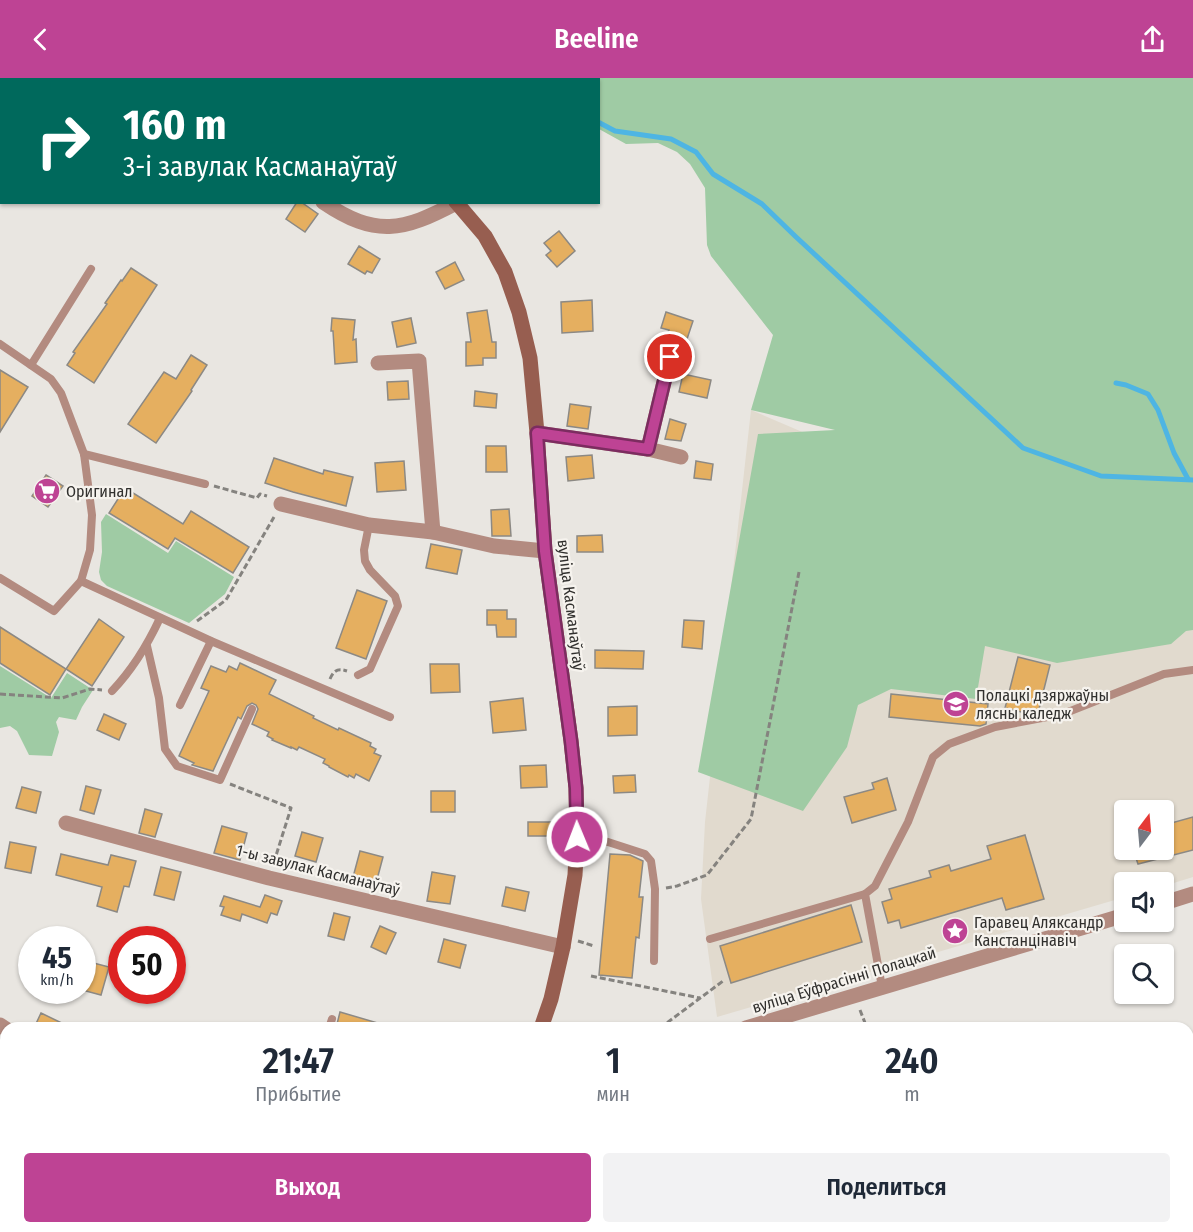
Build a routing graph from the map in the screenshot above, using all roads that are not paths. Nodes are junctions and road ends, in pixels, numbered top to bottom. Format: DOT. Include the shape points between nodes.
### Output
graph roads {
  1 [pos="326,204"];
  2 [pos="452,204"];
  3 [pos="458,204"];
  4 [pos="91,269"];
  5 [pos="0,344"];
  6 [pos="670,357"];
  7 [pos="378,363"];
  8 [pos="31,365"];
  9 [pos="537,433"];
  10 [pos="648,449"];
  11 [pos="84,454"];
  12 [pos="681,457"];
  13 [pos="205,484"];
  14 [pos="281,504"];
  15 [pos="369,525"];
  16 [pos="433,532"];
  17 [pos="545,551"];
  18 [pos="0,578"];
  19 [pos="81,581"];
  20 [pos="160,618"];
  21 [pos="211,641"];
  22 [pos="147,646"];
  23 [pos="1193,670"];
  24 [pos="358,675"];
  25 [pos="112,691"];
  26 [pos="180,705"];
  27 [pos="252,709"];
  28 [pos="390,717"];
  29 [pos="66,823"];
  30 [pos="577,837"];
  31 [pos="865,894"];
  32 [pos="1193,894"];
  33 [pos="1174,900"];
  34 [pos="1114,918"];
  35 [pos="710,939"];
  36 [pos="563,948"];
  37 [pos="654,961"];
  38 [pos="882,987"];
  39 [pos="332,1019"];
  40 [pos="331,1022"];
  41 [pos="543,1022"];
  42 [pos="766,1022"];
  1 -- 2 [label="street" via="360,223 376,227 429,217"];
  3 -- 9 [label="main road, вуліца Касманаўтаў" via="485,236 509,282 530,358"];
  4 -- 8 [label="lane"];
  5 -- 8 [label="lane"];
  6 -- 10 [label="street"];
  7 -- 16 [label="street" via="419,361"];
  8 -- 11 [label="lane" via="51,379 62,393"];
  9 -- 10 [label="street"];
  9 -- 17 [label="main road, вуліца Касманаўтаў"];
  10 -- 12 [label="street"];
  11 -- 13 [label="lane"];
  11 -- 19 [label="lane" via="92,515 90,550"];
  14 -- 15 [label="street"];
  15 -- 16 [label="street"];
  15 -- 24 [label="lane" via="365,561 395,596 398,606 370,669"];
  16 -- 17 [label="street" via="494,546"];
  17 -- 30 [label="main road, вуліца Касманаўтаў" via="571,741"];
  18 -- 19 [label="lane" via="54,611"];
  19 -- 20 [label="lane"];
  20 -- 21 [label="lane"];
  20 -- 22 [label="lane"];
  21 -- 26 [label="lane"];
  21 -- 28 [label="lane"];
  22 -- 25 [label="lane"];
  22 -- 27 [label="lane" via="165,749 177,766 220,780"];
  23 -- 31 [label="lane" via="1164,674 1063,714 995,727 949,744 933,757 908,822 875,886"];
  29 -- 36 [label="street, 1-ы завулак Касманаўтаў" via="269,878"];
  30 -- 36 [label="main road, вуліца Касманаўтаў"];
  30 -- 37 [label="lane" via="608,842 645,854 651,861 655,889"];
  31 -- 35 [label="lane"];
  31 -- 38 [label="lane"];
  32 -- 33 [label="street"];
  34 -- 38 [label="street, вуліца Еўфрасінні Полацкай"];
  36 -- 41 [label="main road, вуліца Касманаўтаў"];
  38 -- 42 [label="street, вуліца Еўфрасінні Полацкай"];
  39 -- 40 [label="lane"];
}
